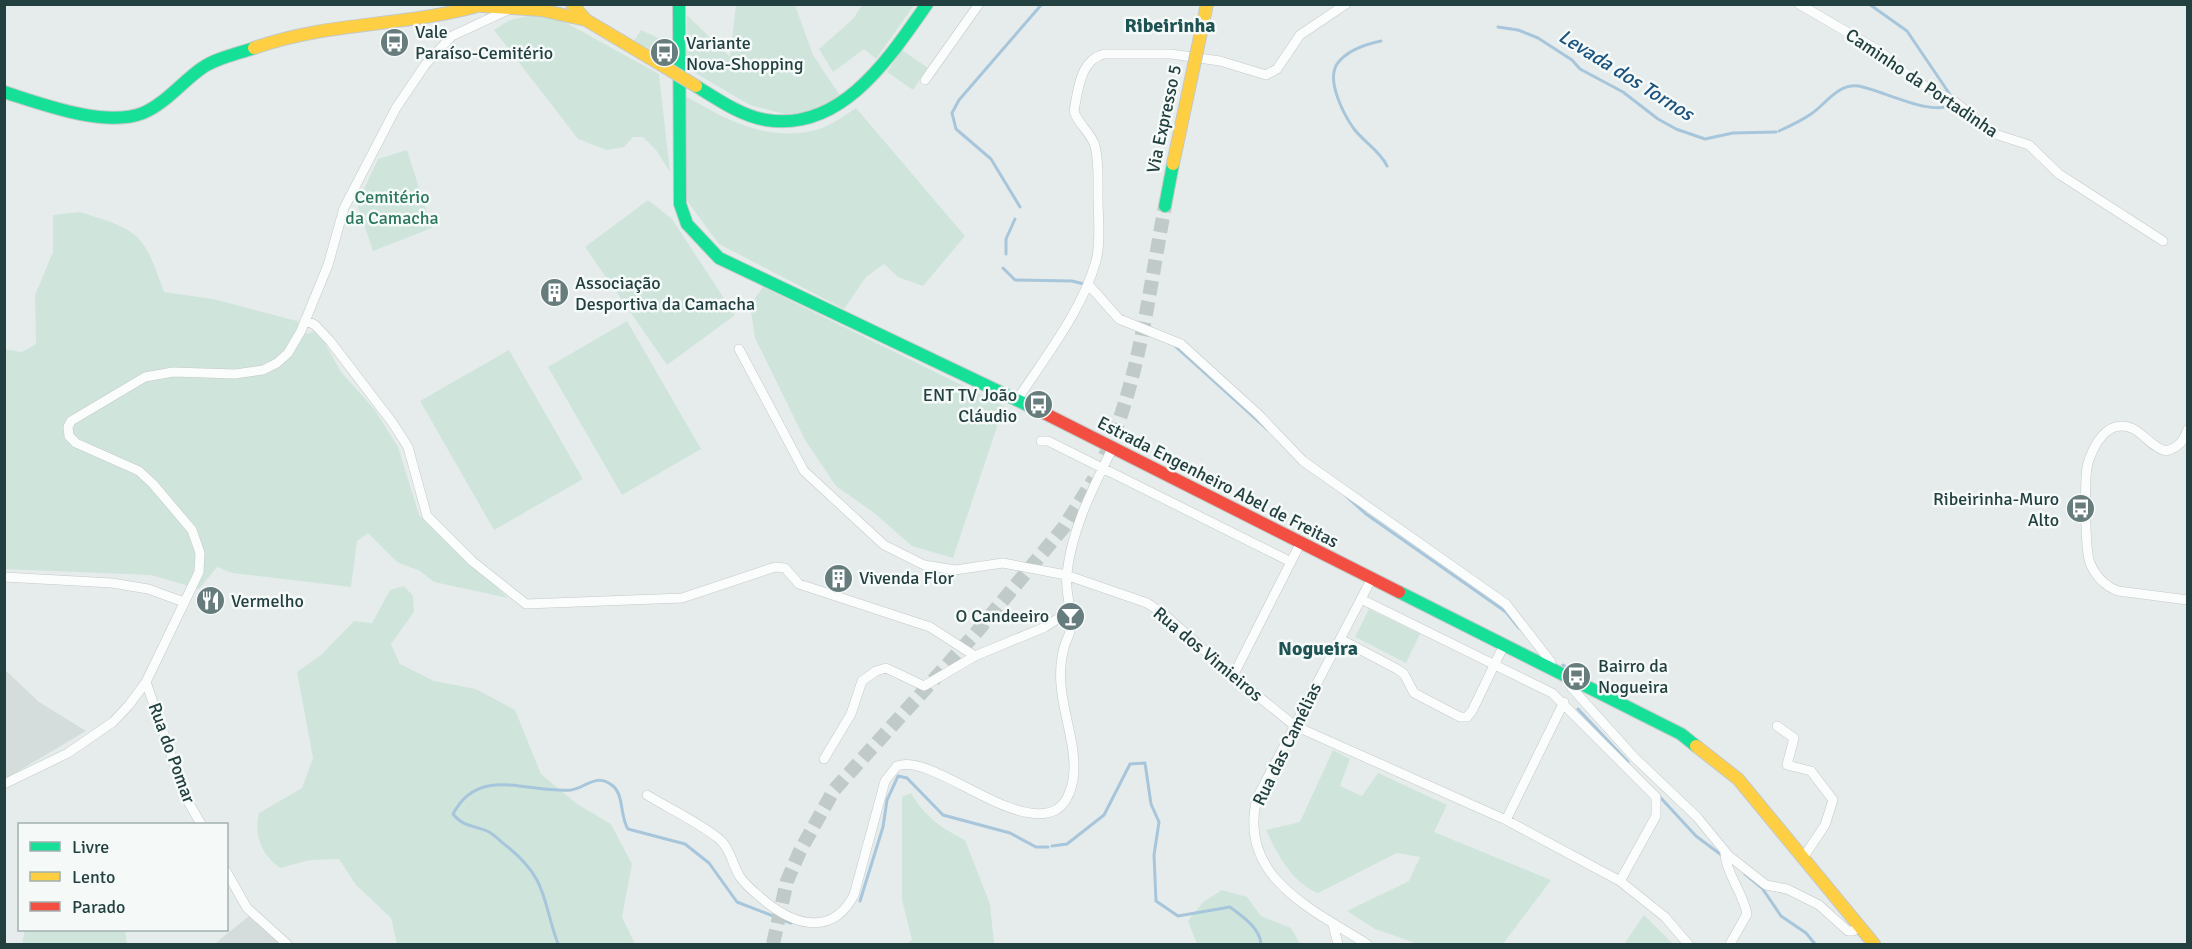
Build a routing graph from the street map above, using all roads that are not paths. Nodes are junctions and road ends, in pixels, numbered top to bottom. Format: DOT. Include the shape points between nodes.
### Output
graph roads {
  1 [pos="564,4"];
  2 [pos="572,4"];
  3 [pos="679,4"];
  4 [pos="927,4"];
  5 [pos="979,4"];
  6 [pos="1207,4"];
  7 [pos="1346,4"];
  8 [pos="1798,4"];
  9 [pos="483,5"];
  10 [pos="512,8"];
  11 [pos="543,9"];
  12 [pos="586,20"];
  13 [pos="925,80"];
  14 [pos="4,92"];
  15 [pos="1165,206"];
  16 [pos="2163,241"];
  17 [pos="1088,284"];
  18 [pos="305,320"];
  19 [pos="739,349"];
  20 [pos="1017,400"];
  21 [pos="2187,429"];
  22 [pos="1041,441"];
  23 [pos="1112,449"];
  24 [pos="1103,468"];
  25 [pos="1300,544"];
  26 [pos="1291,562"];
  27 [pos="1066,575"];
  28 [pos="4,577"];
  29 [pos="1372,578"];
  30 [pos="1361,599"];
  31 [pos="2187,600"];
  32 [pos="184,602"];
  33 [pos="1071,610"];
  34 [pos="1340,639"];
  35 [pos="1504,645"];
  36 [pos="975,656"];
  37 [pos="1495,663"];
  38 [pos="1549,668"];
  39 [pos="1233,676"];
  40 [pos="1568,677"];
  41 [pos="146,682"];
  42 [pos="1564,702"];
  43 [pos="1295,726"];
  44 [pos="1777,726"];
  45 [pos="824,759"];
  46 [pos="4,784"];
  47 [pos="647,795"];
  48 [pos="1506,820"];
  49 [pos="200,823"];
  50 [pos="1725,857"];
  51 [pos="1803,858"];
  52 [pos="228,875"];
  53 [pos="1620,881"];
  54 [pos="1333,925"];
  55 [pos="1858,927"];
  56 [pos="287,945"];
  57 [pos="1338,945"];
  58 [pos="1366,945"];
  59 [pos="1688,945"];
  60 [pos="1730,945"];
  61 [pos="1874,945"];
  1 -- 11 [label="main road"];
  2 -- 12 [label="main road"];
  3 -- 20 [label="main road, Estrada Engenheiro Abel de Freitas" via="680,204 687,224 719,258"];
  4 -- 12 [label="main road, bridge" via="855,95 831,110 797,121 765,120 726,104"];
  5 -- 13 [label="street"];
  6 -- 15 [label="main road, Via Expresso 5, bridge"];
  7 -- 17 [label="street" via="1300,35 1277,69 1266,75 1220,61 1170,54 1104,54 1087,63 1074,111 1092,137 1097,165 1097,258"];
  8 -- 16 [label="street, Caminho da Portadinha" via="1881,52 1912,79 1955,102 1995,134 2029,145 2059,174"];
  9 -- 10 [label="main road"];
  9 -- 14 [label="main road" via="278,39 204,66 146,112 133,116 62,111"];
  10 -- 11 [label="main road"];
  10 -- 18 [label="street" via="452,36 396,108 344,208 328,265"];
  11 -- 12 [label="main road"];
  17 -- 20 [label="street"];
  17 -- 38 [label="street" via="1119,320 1181,344 1303,461 1506,604 1551,662"];
  18 -- 32 [label="street" via="288,353 263,370 235,374 173,372 145,377 71,421 68,427 69,436 76,443 139,471 192,530 200,562"];
  18 -- 36 [label="street" via="330,341 408,447 427,516 472,561 526,604 682,598 775,567 785,568 799,584 930,627"];
  19 -- 27 [label="street, Rua dos Vimieiros" via="804,471 884,545 934,567 955,570 1003,563"];
  20 -- 23 [label="main road, Estrada Engenheiro Abel de Freitas"];
  21 -- 31 [label="street" via="2178,447 2166,451 2150,445 2142,432 2128,427 2115,427 2106,433 2087,465 2086,527 2089,561 2108,587"];
  22 -- 24 [label="street"];
  23 -- 24 [label="street"];
  23 -- 25 [label="main road, Estrada Engenheiro Abel de Freitas"];
  24 -- 26 [label="street"];
  24 -- 27 [label="street" via="1080,520"];
  25 -- 26 [label="street"];
  25 -- 29 [label="main road, Estrada Engenheiro Abel de Freitas"];
  26 -- 39 [label="street"];
  27 -- 33 [label="street"];
  27 -- 39 [label="street, Rua dos Vimieiros" via="1147,603"];
  28 -- 32 [label="street" via="112,583 148,589"];
  29 -- 30 [label="street, Rua das Camélias"];
  29 -- 35 [label="main road, Estrada Engenheiro Abel de Freitas"];
  30 -- 34 [label="street, Rua das Camélias"];
  30 -- 37 [label="street"];
  32 -- 41 [label="street"];
  33 -- 36 [label="street" via="1045,627"];
  33 -- 47 [label="street" via="1061,685 1074,768 1067,800 1046,813 1020,810 929,771 909,764 897,766 885,781 854,894 846,909 834,918 803,922 774,909 740,878 719,839"];
  34 -- 37 [label="street" via="1397,669 1414,693 1460,717 1467,717 1472,711"];
  34 -- 43 [label="street, Rua das Camélias"];
  35 -- 37 [label="street"];
  35 -- 38 [label="main road, Estrada Engenheiro Abel de Freitas"];
  36 -- 45 [label="street" via="924,686 886,668 876,671 862,681 851,714"];
  37 -- 42 [label="street"];
  38 -- 40 [label="main road, Estrada Engenheiro Abel de Freitas"];
  39 -- 43 [label="street, Rua dos Vimieiros"];
  40 -- 50 [label="street" via="1571,687 1634,757 1697,817"];
  40 -- 51 [label="main road, Estrada Engenheiro Abel de Freitas" via="1681,734 1738,779"];
  41 -- 46 [label="street" via="113,722 59,759"];
  41 -- 49 [label="street, Rua do Pomar" via="186,798"];
  42 -- 48 [label="street"];
  42 -- 53 [label="street" via="1656,797 1656,816"];
  43 -- 48 [label="street, Rua dos Vimieiros"];
  43 -- 54 [label="street, Rua das Camélias" via="1257,798 1252,817 1253,837 1265,868"];
  44 -- 51 [label="street" via="1794,738 1787,765 1810,771 1833,800 1825,825"];
  48 -- 53 [label="street, Rua dos Vimieiros"];
  50 -- 55 [label="street" via="1766,885 1819,905 1844,928 1853,931"];
  50 -- 60 [label="street" via="1747,914"];
  51 -- 55 [label="main road, Estrada Engenheiro Abel de Freitas"];
  52 -- 56 [label="street" via="247,908"];
  53 -- 59 [label="street, Rua dos Vimieiros" via="1665,917"];
  54 -- 57 [label="street"];
  54 -- 58 [label="street, Rua das Camélias"];
  55 -- 61 [label="main road, Estrada Engenheiro Abel de Freitas"];
}
